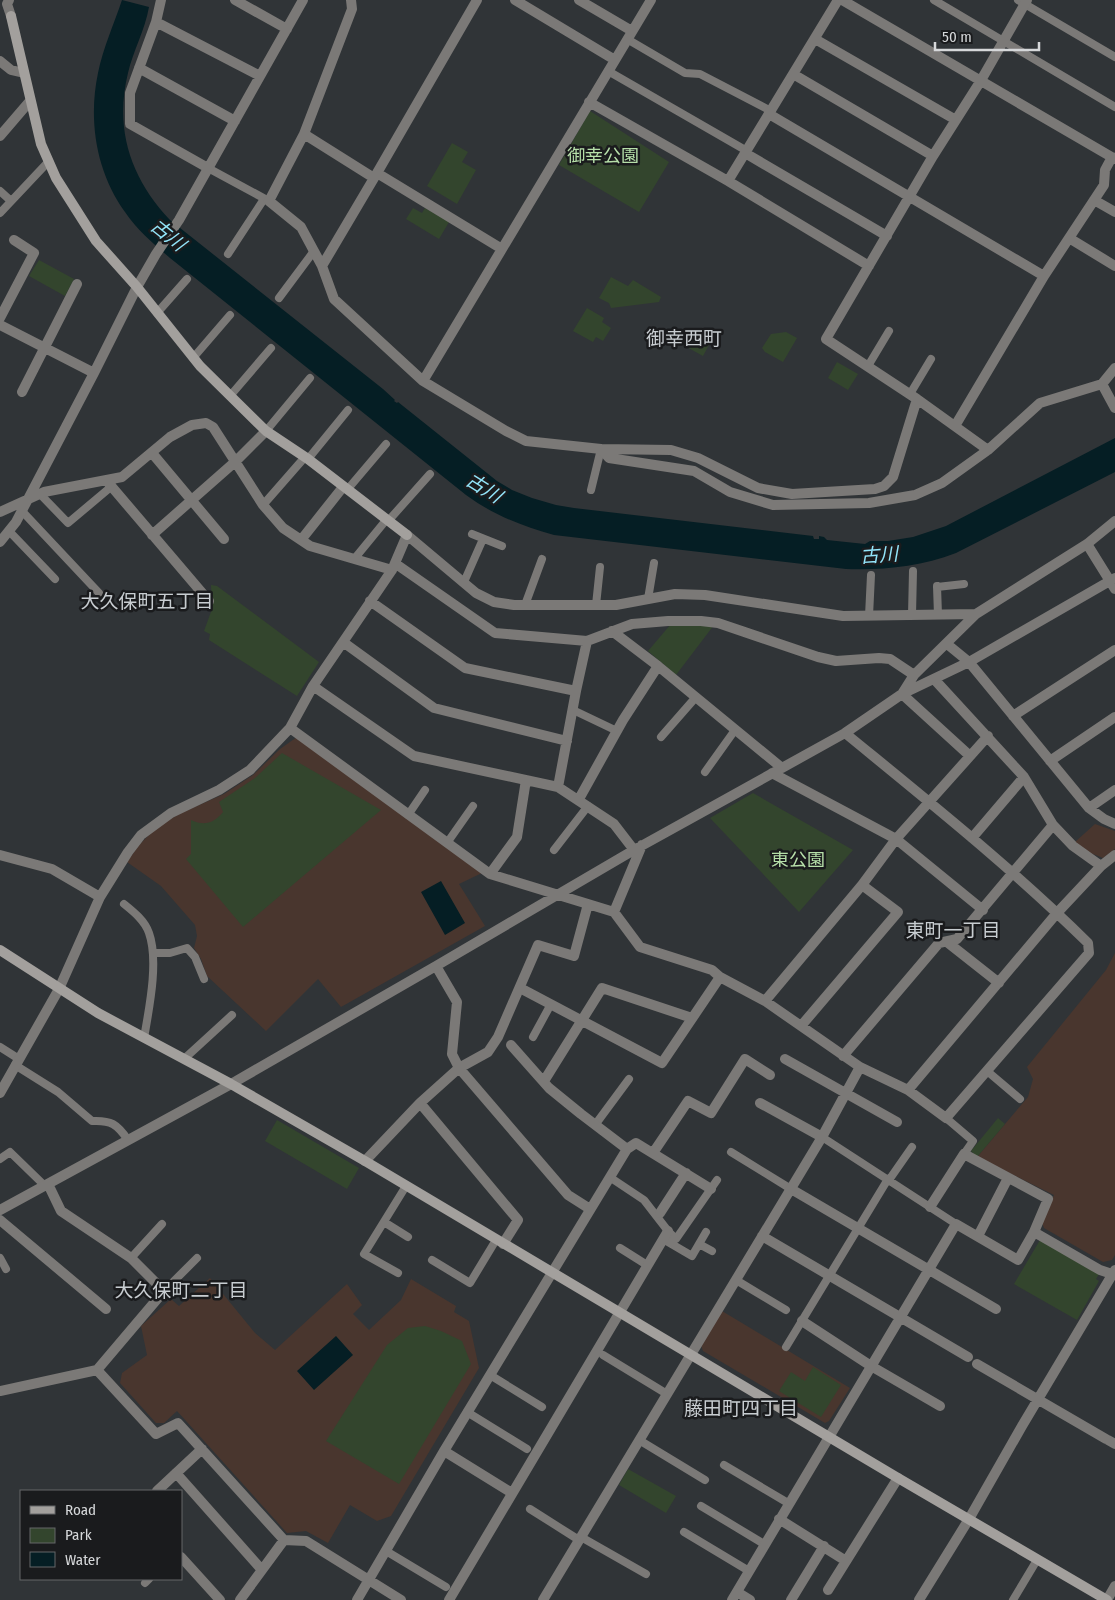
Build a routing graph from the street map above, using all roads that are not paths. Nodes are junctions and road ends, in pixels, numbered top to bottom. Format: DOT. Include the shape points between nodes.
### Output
graph roads {
  1 [pos="8,0"];
  2 [pos="160,0"];
  3 [pos="235,0"];
  4 [pos="303,0"];
  5 [pos="351,0"];
  6 [pos="477,0"];
  7 [pos="515,0"];
  8 [pos="579,0"];
  9 [pos="651,0"];
  10 [pos="838,0"];
  11 [pos="842,0"];
  12 [pos="934,0"];
  13 [pos="1023,1"];
  14 [pos="0,8"];
  15 [pos="11,16"];
  16 [pos="156,22"];
  17 [pos="287,29"];
  18 [pos="630,35"];
  19 [pos="815,39"];
  20 [pos="1004,40"];
  21 [pos="1115,56"];
  22 [pos="615,60"];
  23 [pos="0,61"];
  24 [pos="139,68"];
  25 [pos="608,71"];
  26 [pos="24,73"];
  27 [pos="793,74"];
  28 [pos="260,76"];
  29 [pos="980,82"];
  30 [pos="30,101"];
  31 [pos="589,102"];
  32 [pos="1115,107"];
  33 [pos="770,112"];
  34 [pos="956,120"];
  35 [pos="235,121"];
  36 [pos="2,130"];
  37 [pos="304,134"];
  38 [pos="746,152"];
  39 [pos="933,156"];
  40 [pos="1113,158"];
  41 [pos="49,161"];
  42 [pos="208,168"];
  43 [pos="375,176"];
  44 [pos="728,181"];
  45 [pos="0,191"];
  46 [pos="910,197"];
  47 [pos="267,200"];
  48 [pos="1094,200"];
  49 [pos="12,201"];
  50 [pos="1115,212"];
  51 [pos="0,213"];
  52 [pos="887,236"];
  53 [pos="1069,238"];
  54 [pos="14,240"];
  55 [pos="502,249"];
  56 [pos="314,251"];
  57 [pos="228,254"];
  58 [pos="322,266"];
  59 [pos="869,266"];
  60 [pos="1115,266"];
  61 [pos="1044,276"];
  62 [pos="187,279"];
  63 [pos="77,284"];
  64 [pos="137,287"];
  65 [pos="279,298"];
  66 [pos="157,313"];
  67 [pos="230,315"];
  68 [pos="0,318"];
  69 [pos="0,325"];
  70 [pos="889,331"];
  71 [pos="45,347"];
  72 [pos="271,348"];
  73 [pos="193,358"];
  74 [pos="930,359"];
  75 [pos="868,366"];
  76 [pos="1115,368"];
  77 [pos="94,374"];
  78 [pos="310,378"];
  79 [pos="422,381"];
  80 [pos="1102,384"];
  81 [pos="22,392"];
  82 [pos="230,396"];
  83 [pos="913,396"];
  84 [pos="1115,408"];
  85 [pos="348,410"];
  86 [pos="955,426"];
  87 [pos="266,431"];
  88 [pos="386,444"];
  89 [pos="600,448"];
  90 [pos="988,450"];
  91 [pos="152,453"];
  92 [pos="306,458"];
  93 [pos="236,461"];
  94 [pos="430,474"];
  95 [pos="109,483"];
  96 [pos="345,488"];
  97 [pos="591,490"];
  98 [pos="40,494"];
  99 [pos="192,500"];
  100 [pos="263,505"];
  101 [pos="23,506"];
  102 [pos="0,512"];
  103 [pos="388,520"];
  104 [pos="1115,521"];
  105 [pos="9,531"];
  106 [pos="152,534"];
  107 [pos="472,534"];
  108 [pos="407,535"];
  109 [pos="224,539"];
  110 [pos="483,539"];
  111 [pos="301,540"];
  112 [pos="0,542"];
  113 [pos="1087,544"];
  114 [pos="502,546"];
  115 [pos="355,558"];
  116 [pos="542,559"];
  117 [pos="654,563"];
  118 [pos="394,567"];
  119 [pos="600,567"];
  120 [pos="913,571"];
  121 [pos="870,575"];
  122 [pos="55,579"];
  123 [pos="464,582"];
  124 [pos="1113,582"];
  125 [pos="964,584"];
  126 [pos="99,593"];
  127 [pos="648,599"];
  128 [pos="209,601"];
  129 [pos="370,601"];
  130 [pos="524,605"];
  131 [pos="596,605"];
  132 [pos="938,614"];
  133 [pos="976,614"];
  134 [pos="912,615"];
  135 [pos="869,616"];
  136 [pos="612,631"];
  137 [pos="587,641"];
  138 [pos="343,642"];
  139 [pos="947,644"];
  140 [pos="1115,650"];
  141 [pos="969,662"];
  142 [pos="658,666"];
  143 [pos="914,675"];
  144 [pos="934,679"];
  145 [pos="313,686"];
  146 [pos="576,691"];
  147 [pos="902,694"];
  148 [pos="696,698"];
  149 [pos="573,710"];
  150 [pos="1013,716"];
  151 [pos="1115,717"];
  152 [pos="290,728"];
  153 [pos="735,730"];
  154 [pos="617,731"];
  155 [pos="845,733"];
  156 [pos="988,736"];
  157 [pos="661,737"];
  158 [pos="567,740"];
  159 [pos="970,756"];
  160 [pos="1050,761"];
  161 [pos="777,771"];
  162 [pos="705,772"];
  163 [pos="1024,777"];
  164 [pos="526,780"];
  165 [pos="558,787"];
  166 [pos="425,790"];
  167 [pos="1115,790"];
  168 [pos="579,800"];
  169 [pos="929,802"];
  170 [pos="473,806"];
  171 [pos="588,806"];
  172 [pos="1089,808"];
  173 [pos="408,815"];
  174 [pos="1115,824"];
  175 [pos="1053,825"];
  176 [pos="972,838"];
  177 [pos="896,839"];
  178 [pos="447,843"];
  179 [pos="638,847"];
  180 [pos="554,850"];
  181 [pos="0,855"];
  182 [pos="1115,855"];
  183 [pos="1107,865"];
  184 [pos="490,874"];
  185 [pos="1012,874"];
  186 [pos="862,885"];
  187 [pos="557,896"];
  188 [pos="100,897"];
  189 [pos="124,904"];
  190 [pos="588,904"];
  191 [pos="983,910"];
  192 [pos="614,912"];
  193 [pos="1057,913"];
  194 [pos="948,942"];
  195 [pos="0,950"];
  196 [pos="153,953"];
  197 [pos="436,966"];
  198 [pos="720,978"];
  199 [pos="204,979"];
  200 [pos="999,983"];
  201 [pos="520,988"];
  202 [pos="59,989"];
  203 [pos="765,1001"];
  204 [pos="552,1004"];
  205 [pos="232,1015"];
  206 [pos="692,1018"];
  207 [pos="582,1020"];
  208 [pos="801,1026"];
  209 [pos="533,1037"];
  210 [pos="144,1038"];
  211 [pos="512,1045"];
  212 [pos="0,1047"];
  213 [pos="843,1056"];
  214 [pos="184,1059"];
  215 [pos="785,1059"];
  216 [pos="17,1062"];
  217 [pos="860,1067"];
  218 [pos="460,1068"];
  219 [pos="987,1070"];
  220 [pos="770,1075"];
  221 [pos="629,1079"];
  222 [pos="544,1081"];
  223 [pos="231,1084"];
  224 [pos="908,1090"];
  225 [pos="0,1093"];
  226 [pos="846,1094"];
  227 [pos="1020,1099"];
  228 [pos="760,1102"];
  229 [pos="420,1103"];
  230 [pos="946,1118"];
  231 [pos="897,1122"];
  232 [pos="595,1125"];
  233 [pos="822,1137"];
  234 [pos="128,1140"];
  235 [pos="912,1147"];
  236 [pos="627,1149"];
  237 [pos="731,1152"];
  238 [pos="653,1153"];
  239 [pos="964,1154"];
  240 [pos="0,1159"];
  241 [pos="365,1161"];
  242 [pos="686,1173"];
  243 [pos="611,1178"];
  244 [pos="1008,1178"];
  245 [pos="888,1180"];
  246 [pos="46,1185"];
  247 [pos="714,1185"];
  248 [pos="406,1186"];
  249 [pos="791,1189"];
  250 [pos="930,1207"];
  251 [pos="0,1210"];
  252 [pos="590,1210"];
  253 [pos="658,1215"];
  254 [pos="0,1220"];
  255 [pos="384,1222"];
  256 [pos="162,1224"];
  257 [pos="956,1224"];
  258 [pos="858,1228"];
  259 [pos="706,1232"];
  260 [pos="1034,1232"];
  261 [pos="665,1235"];
  262 [pos="762,1236"];
  263 [pos="978,1236"];
  264 [pos="408,1237"];
  265 [pos="499,1242"];
  266 [pos="699,1244"];
  267 [pos="620,1248"];
  268 [pos="712,1251"];
  269 [pos="0,1258"];
  270 [pos="131,1258"];
  271 [pos="197,1258"];
  272 [pos="432,1260"];
  273 [pos="647,1265"];
  274 [pos="929,1268"];
  275 [pos="6,1269"];
  276 [pos="552,1273"];
  277 [pos="1114,1273"];
  278 [pos="398,1274"];
  279 [pos="829,1276"];
  280 [pos="736,1280"];
  281 [pos="164,1291"];
  282 [pos="106,1309"];
  283 [pos="996,1309"];
  284 [pos="786,1310"];
  285 [pos="619,1312"];
  286 [pos="901,1317"];
  287 [pos="802,1321"];
  288 [pos="786,1347"];
  289 [pos="603,1355"];
  290 [pos="691,1355"];
  291 [pos="968,1357"];
  292 [pos="977,1364"];
  293 [pos="871,1366"];
  294 [pos="97,1370"];
  295 [pos="490,1375"];
  296 [pos="0,1391"];
  297 [pos="667,1394"];
  298 [pos="1037,1400"];
  299 [pos="940,1406"];
  300 [pos="542,1407"];
  301 [pos="467,1412"];
  302 [pos="828,1435"];
  303 [pos="640,1440"];
  304 [pos="1110,1441"];
  305 [pos="202,1449"];
  306 [pos="527,1449"];
  307 [pos="444,1451"];
  308 [pos="724,1465"];
  309 [pos="176,1473"];
  310 [pos="898,1478"];
  311 [pos="705,1480"];
  312 [pos="158,1490"];
  313 [pos="512,1493"];
  314 [pos="788,1503"];
  315 [pos="701,1506"];
  316 [pos="530,1509"];
  317 [pos="779,1519"];
  318 [pos="969,1519"];
  319 [pos="684,1532"];
  320 [pos="580,1538"];
  321 [pos="284,1540"];
  322 [pos="764,1544"];
  323 [pos="824,1546"];
  324 [pos="386,1551"];
  325 [pos="182,1558"];
  326 [pos="1037,1560"];
  327 [pos="846,1561"];
  328 [pos="262,1570"];
  329 [pos="749,1571"];
  330 [pos="646,1574"];
  331 [pos="369,1581"];
  332 [pos="1115,1586"];
  333 [pos="446,1587"];
  334 [pos="828,1590"];
  335 [pos="734,1596"];
  336 [pos="220,1600"];
  337 [pos="240,1600"];
  338 [pos="357,1600"];
  339 [pos="400,1600"];
  340 [pos="449,1600"];
  341 [pos="543,1600"];
  342 [pos="750,1600"];
  343 [pos="791,1600"];
  344 [pos="919,1600"];
  345 [pos="1012,1600"];
  346 [pos="1107,1600"];
  1 -- 15 [label="street"];
  2 -- 16 [label="street"];
  3 -- 17 [label="street"];
  4 -- 17 [label="street"];
  5 -- 37 [label="street" via="352,8"];
  6 -- 43 [label="street"];
  7 -- 22 [label="street"];
  8 -- 18 [label="street"];
  9 -- 18 [label="street"];
  10 -- 19 [label="street"];
  11 -- 29 [label="street"];
  12 -- 20 [label="lane"];
  13 -- 20 [label="street"];
  13 -- 21 [label="lane"];
  14 -- 15 [label="street"];
  15 -- 26 [label="street"];
  16 -- 24 [label="street"];
  16 -- 28 [label="street"];
  17 -- 28 [label="street"];
  18 -- 22 [label="street"];
  18 -- 33 [label="lane" via="685,73 700,74"];
  19 -- 27 [label="street"];
  19 -- 34 [label="street"];
  20 -- 29 [label="street"];
  20 -- 32 [label="lane"];
  22 -- 25 [label="street"];
  23 -- 26 [label="street" via="11,70"];
  24 -- 35 [label="street"];
  24 -- 42 [label="street" via="130,93 130,124"];
  25 -- 31 [label="street"];
  25 -- 38 [label="lane"];
  26 -- 30 [label="street"];
  27 -- 33 [label="street"];
  27 -- 39 [label="street"];
  28 -- 35 [label="street"];
  29 -- 34 [label="street"];
  29 -- 40 [label="street"];
  30 -- 36 [label="street"];
  30 -- 41 [label="street"];
  31 -- 44 [label="street"];
  31 -- 55 [label="street"];
  33 -- 38 [label="street"];
  33 -- 46 [label="street"];
  34 -- 39 [label="street"];
  35 -- 42 [label="street"];
  37 -- 43 [label="street"];
  37 -- 47 [label="street"];
  38 -- 44 [label="street"];
  38 -- 52 [label="street"];
  39 -- 46 [label="street"];
  40 -- 48 [label="street" via="1105,170 1104,185"];
  41 -- 49 [label="lane"];
  41 -- 64 [label="street" via="56,178 96,241"];
  42 -- 47 [label="lane"];
  42 -- 64 [label="street"];
  43 -- 55 [label="street"];
  43 -- 58 [label="street"];
  44 -- 59 [label="street"];
  45 -- 49 [label="lane"];
  46 -- 52 [label="street"];
  46 -- 61 [label="street"];
  47 -- 56 [label="street" via="301,227"];
  47 -- 57 [label="lane"];
  48 -- 50 [label="street"];
  48 -- 53 [label="street"];
  49 -- 51 [label="lane"];
  52 -- 59 [label="street"];
  53 -- 60 [label="street"];
  53 -- 61 [label="street"];
  54 -- 68 [label="street" via="34,253"];
  55 -- 79 [label="street"];
  56 -- 58 [label="street"];
  56 -- 65 [label="lane"];
  58 -- 79 [label="street" via="334,299"];
  59 -- 75 [label="street" via="826,338"];
  61 -- 86 [label="street"];
  62 -- 66 [label="lane"];
  63 -- 71 [label="street"];
  64 -- 66 [label="street"];
  64 -- 77 [label="street"];
  66 -- 73 [label="street"];
  67 -- 73 [label="lane"];
  69 -- 71 [label="street"];
  70 -- 75 [label="lane"];
  71 -- 77 [label="street"];
  71 -- 81 [label="street"];
  72 -- 82 [label="lane"];
  73 -- 82 [label="street"];
  74 -- 83 [label="lane"];
  75 -- 83 [label="street"];
  76 -- 80 [label="street"];
  77 -- 101 [label="street"];
  78 -- 87 [label="lane"];
  79 -- 89 [label="street" via="526,441"];
  80 -- 84 [label="street"];
  80 -- 90 [label="street" via="1040,403"];
  82 -- 87 [label="street"];
  83 -- 86 [label="street"];
  83 -- 89 [label="street" via="892,477 884,486 875,489 792,494 758,488 698,458 671,450"];
  85 -- 92 [label="lane"];
  86 -- 90 [label="street"];
  87 -- 92 [label="street"];
  87 -- 93 [label="street"];
  88 -- 96 [label="lane"];
  89 -- 90 [label="street" via="609,458 694,470 730,492 774,505 869,503 915,495 942,483"];
  89 -- 97 [label="lane"];
  91 -- 93 [label="street" via="170,437 192,425 206,424 213,426"];
  91 -- 95 [label="street" via="122,477"];
  91 -- 99 [label="street"];
  92 -- 96 [label="street"];
  92 -- 100 [label="lane"];
  93 -- 99 [label="street"];
  93 -- 100 [label="street"];
  94 -- 103 [label="lane"];
  95 -- 98 [label="street"];
  95 -- 98 [label="lane" via="68,522"];
  95 -- 106 [label="street"];
  96 -- 103 [label="street"];
  96 -- 111 [label="street"];
  98 -- 101 [label="street"];
  99 -- 106 [label="street"];
  99 -- 109 [label="street"];
  100 -- 111 [label="street" via="283,528"];
  101 -- 102 [label="street"];
  101 -- 105 [label="street"];
  101 -- 126 [label="lane"];
  103 -- 108 [label="street"];
  103 -- 115 [label="lane"];
  104 -- 113 [label="street"];
  105 -- 112 [label="street"];
  105 -- 122 [label="lane"];
  106 -- 128 [label="street"];
  107 -- 110 [label="lane"];
  108 -- 118 [label="street"];
  108 -- 123 [label="street"];
  110 -- 114 [label="lane"];
  110 -- 123 [label="lane"];
  111 -- 115 [label="street" via="310,546"];
  113 -- 124 [label="street"];
  113 -- 133 [label="street"];
  115 -- 118 [label="street"];
  116 -- 130 [label="lane"];
  117 -- 127 [label="lane"];
  118 -- 129 [label="street"];
  118 -- 137 [label="street" via="495,633"];
  119 -- 131 [label="lane"];
  120 -- 134 [label="lane"];
  121 -- 135 [label="lane"];
  123 -- 130 [label="street" via="494,602"];
  124 -- 141 [label="street"];
  125 -- 132 [label="lane" via="937,586"];
  127 -- 131 [label="street"];
  127 -- 135 [label="street" via="675,594 705,595 843,616"];
  129 -- 138 [label="street"];
  129 -- 146 [label="street" via="465,668"];
  130 -- 131 [label="street"];
  132 -- 133 [label="street"];
  132 -- 134 [label="street"];
  133 -- 139 [label="street"];
  134 -- 135 [label="street"];
  136 -- 137 [label="street"];
  136 -- 142 [label="street"];
  136 -- 143 [label="street" via="632,624 668,621 718,623 836,661 890,660"];
  137 -- 146 [label="street"];
  138 -- 145 [label="street"];
  138 -- 158 [label="street" via="434,708"];
  139 -- 141 [label="street"];
  139 -- 143 [label="street"];
  140 -- 150 [label="street"];
  141 -- 144 [label="street"];
  141 -- 150 [label="street"];
  142 -- 148 [label="street"];
  142 -- 154 [label="street"];
  143 -- 147 [label="street"];
  144 -- 147 [label="street"];
  144 -- 156 [label="street"];
  145 -- 152 [label="street"];
  145 -- 164 [label="street" via="414,756"];
  146 -- 149 [label="street"];
  147 -- 155 [label="street"];
  147 -- 159 [label="street"];
  148 -- 153 [label="street"];
  148 -- 157 [label="lane"];
  149 -- 154 [label="lane"];
  149 -- 158 [label="street"];
  150 -- 160 [label="street"];
  151 -- 160 [label="street"];
  152 -- 173 [label="street"];
  152 -- 188 [label="street" via="250,770 219,790 170,812 141,834"];
  153 -- 161 [label="street"];
  153 -- 162 [label="lane"];
  154 -- 168 [label="street"];
  155 -- 161 [label="street"];
  155 -- 169 [label="street"];
  156 -- 159 [label="street"];
  156 -- 163 [label="street"];
  158 -- 165 [label="street"];
  159 -- 169 [label="street"];
  160 -- 172 [label="street"];
  161 -- 177 [label="street"];
  161 -- 179 [label="street"];
  163 -- 175 [label="street"];
  163 -- 176 [label="street"];
  164 -- 165 [label="street"];
  164 -- 184 [label="street" via="517,837"];
  165 -- 168 [label="street"];
  166 -- 173 [label="lane"];
  167 -- 172 [label="street"];
  168 -- 171 [label="street"];
  169 -- 176 [label="street"];
  169 -- 177 [label="street"];
  170 -- 178 [label="lane"];
  171 -- 179 [label="street" via="614,824"];
  171 -- 180 [label="lane"];
  172 -- 174 [label="street"];
  173 -- 178 [label="street"];
  175 -- 183 [label="street" via="1073,846"];
  175 -- 185 [label="street"];
  176 -- 185 [label="street"];
  177 -- 186 [label="street"];
  177 -- 191 [label="street"];
  178 -- 184 [label="street"];
  179 -- 187 [label="street"];
  179 -- 192 [label="street"];
  181 -- 188 [label="street" via="52,869"];
  182 -- 183 [label="street"];
  183 -- 193 [label="street"];
  184 -- 187 [label="street"];
  185 -- 191 [label="street"];
  185 -- 193 [label="street"];
  186 -- 203 [label="street"];
  186 -- 208 [label="street" via="898,912"];
  187 -- 190 [label="street"];
  187 -- 197 [label="street"];
  188 -- 202 [label="street"];
  189 -- 196 [label="lane" via="149,932"];
  190 -- 192 [label="street"];
  190 -- 201 [label="street" via="574,956 538,945"];
  191 -- 194 [label="street" via="957,939"];
  192 -- 198 [label="street" via="640,947 712,970"];
  193 -- 200 [label="street"];
  193 -- 219 [label="street" via="1088,943 1088,952"];
  194 -- 200 [label="street"];
  194 -- 213 [label="street" via="939,943"];
  195 -- 202 [label="street"];
  196 -- 199 [label="lane" via="187,948 196,956"];
  196 -- 210 [label="lane" via="151,1001"];
  197 -- 218 [label="street" via="456,1002 452,1054"];
  197 -- 223 [label="street"];
  198 -- 203 [label="street"];
  198 -- 206 [label="street"];
  200 -- 224 [label="street"];
  201 -- 204 [label="street"];
  201 -- 218 [label="street" via="488,1052"];
  202 -- 210 [label="street"];
  202 -- 216 [label="street"];
  203 -- 208 [label="street"];
  204 -- 207 [label="street"];
  204 -- 209 [label="lane"];
  205 -- 214 [label="lane"];
  206 -- 207 [label="street" via="602,988"];
  206 -- 207 [label="street" via="662,1063"];
  207 -- 222 [label="street"];
  208 -- 213 [label="street"];
  210 -- 214 [label="street"];
  211 -- 222 [label="street"];
  212 -- 216 [label="lane"];
  213 -- 217 [label="street"];
  214 -- 223 [label="street"];
  215 -- 226 [label="street"];
  216 -- 225 [label="street"];
  216 -- 234 [label="lane" via="92,1121 105,1120 114,1124"];
  217 -- 224 [label="street"];
  217 -- 226 [label="street"];
  218 -- 229 [label="street"];
  218 -- 252 [label="street" via="568,1195"];
  219 -- 227 [label="lane"];
  219 -- 230 [label="street"];
  220 -- 238 [label="street" via="745,1059 711,1113 688,1100"];
  221 -- 232 [label="lane"];
  222 -- 232 [label="street"];
  223 -- 234 [label="street"];
  223 -- 241 [label="street"];
  224 -- 230 [label="street"];
  226 -- 231 [label="street"];
  226 -- 233 [label="street"];
  228 -- 233 [label="street"];
  229 -- 241 [label="street"];
  229 -- 265 [label="street" via="518,1220"];
  230 -- 239 [label="lane" via="973,1141"];
  232 -- 236 [label="street"];
  233 -- 245 [label="lane"];
  233 -- 249 [label="street"];
  234 -- 246 [label="street"];
  235 -- 245 [label="lane"];
  236 -- 238 [label="street" via="636,1143"];
  236 -- 243 [label="street"];
  237 -- 249 [label="lane"];
  238 -- 242 [label="street"];
  239 -- 244 [label="street"];
  239 -- 250 [label="street"];
  240 -- 246 [label="lane" via="10,1152"];
  241 -- 248 [label="street"];
  242 -- 247 [label="street"];
  242 -- 253 [label="street"];
  243 -- 252 [label="street"];
  243 -- 253 [label="lane" via="644,1200"];
  244 -- 260 [label="street" via="1048,1199"];
  244 -- 263 [label="street"];
  245 -- 250 [label="lane"];
  245 -- 258 [label="lane"];
  246 -- 251 [label="street"];
  246 -- 270 [label="street" via="61,1211"];
  247 -- 261 [label="lane" via="676,1239"];
  248 -- 255 [label="lane"];
  248 -- 265 [label="street"];
  249 -- 258 [label="street"];
  249 -- 262 [label="street"];
  250 -- 257 [label="lane"];
  252 -- 276 [label="street"];
  253 -- 261 [label="lane"];
  254 -- 282 [label="street"];
  255 -- 264 [label="lane"];
  255 -- 278 [label="lane" via="364,1254"];
  256 -- 270 [label="lane"];
  257 -- 263 [label="street"];
  257 -- 274 [label="street"];
  258 -- 274 [label="street"];
  258 -- 279 [label="lane"];
  259 -- 266 [label="lane"];
  260 -- 263 [label="street" via="1018,1260"];
  260 -- 277 [label="street" via="1100,1270"];
  261 -- 266 [label="lane" via="692,1256"];
  261 -- 273 [label="street"];
  262 -- 279 [label="street"];
  262 -- 280 [label="street"];
  265 -- 272 [label="lane" via="470,1283"];
  265 -- 276 [label="street"];
  266 -- 268 [label="lane"];
  267 -- 273 [label="lane"];
  269 -- 275 [label="lane"];
  270 -- 281 [label="street"];
  271 -- 281 [label="lane"];
  273 -- 285 [label="street"];
  274 -- 283 [label="street"];
  274 -- 286 [label="street"];
  276 -- 285 [label="street"];
  276 -- 295 [label="street"];
  277 -- 298 [label="street"];
  279 -- 286 [label="street"];
  279 -- 287 [label="lane"];
  280 -- 284 [label="lane"];
  280 -- 290 [label="street"];
  281 -- 294 [label="street"];
  285 -- 290 [label="street"];
  285 -- 313 [label="street"];
  286 -- 291 [label="street"];
  286 -- 293 [label="street"];
  287 -- 288 [label="lane"];
  287 -- 293 [label="street"];
  289 -- 297 [label="lane"];
  290 -- 297 [label="street"];
  290 -- 302 [label="street"];
  292 -- 298 [label="street"];
  293 -- 299 [label="street"];
  293 -- 302 [label="street"];
  294 -- 296 [label="street"];
  294 -- 305 [label="street" via="156,1434 178,1423"];
  295 -- 300 [label="lane"];
  295 -- 301 [label="street"];
  297 -- 303 [label="street"];
  298 -- 304 [label="street"];
  298 -- 318 [label="street"];
  301 -- 306 [label="lane"];
  301 -- 307 [label="street"];
  302 -- 310 [label="street"];
  302 -- 314 [label="street"];
  303 -- 311 [label="lane"];
  303 -- 320 [label="street"];
  305 -- 309 [label="street"];
  305 -- 321 [label="street"];
  307 -- 313 [label="street"];
  307 -- 324 [label="street"];
  308 -- 314 [label="lane"];
  309 -- 312 [label="street"];
  309 -- 328 [label="street"];
  310 -- 318 [label="street"];
  310 -- 327 [label="street"];
  313 -- 340 [label="street"];
  314 -- 317 [label="street"];
  315 -- 322 [label="lane"];
  316 -- 320 [label="lane"];
  317 -- 322 [label="street"];
  317 -- 323 [label="street"];
  318 -- 326 [label="street"];
  318 -- 344 [label="street"];
  319 -- 329 [label="lane"];
  320 -- 330 [label="lane"];
  320 -- 341 [label="street"];
  321 -- 328 [label="street"];
  321 -- 331 [label="street" via="306,1540"];
  322 -- 329 [label="street"];
  323 -- 327 [label="street"];
  323 -- 343 [label="street"];
  324 -- 331 [label="street"];
  324 -- 333 [label="lane"];
  325 -- 336 [label="street"];
  326 -- 345 [label="lane"];
  326 -- 346 [label="street"];
  327 -- 334 [label="street"];
  328 -- 337 [label="street"];
  329 -- 335 [label="street"];
  331 -- 338 [label="street"];
  331 -- 339 [label="street"];
  332 -- 346 [label="street"];
  335 -- 342 [label="street"];
}
